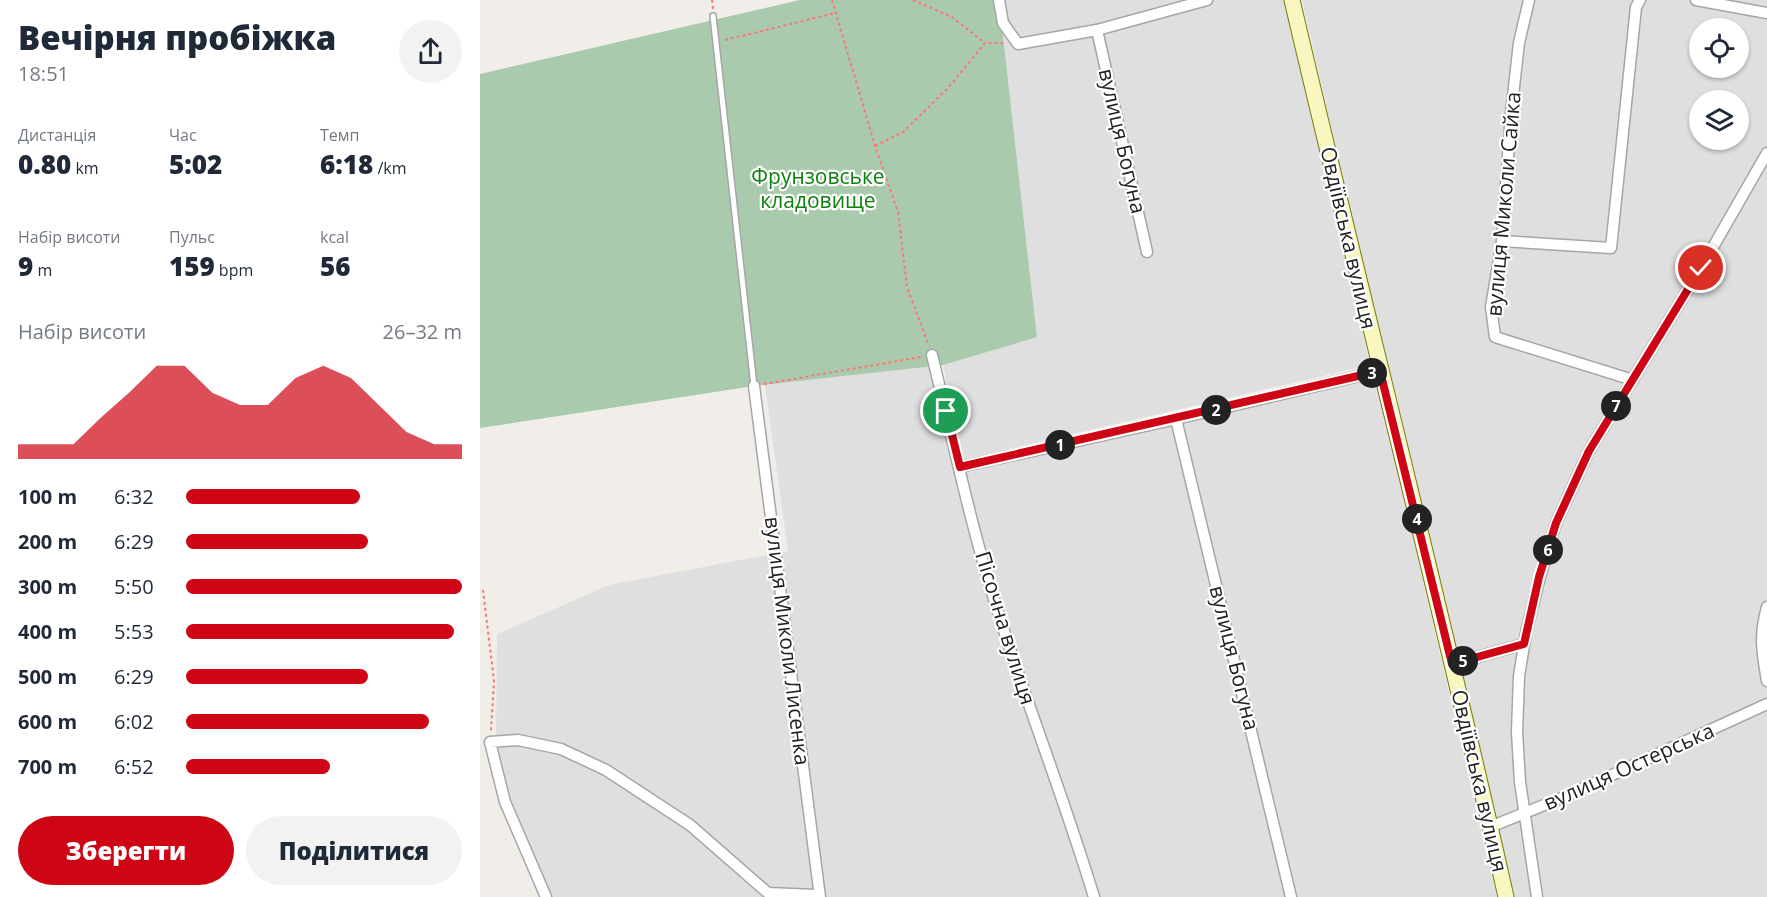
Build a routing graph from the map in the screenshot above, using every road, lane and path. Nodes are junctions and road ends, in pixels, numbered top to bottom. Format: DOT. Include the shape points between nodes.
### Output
graph roads {
  1 [pos="832,0"];
  2 [pos="913,0"];
  3 [pos="999,0"];
  4 [pos="1207,0"];
  5 [pos="1292,0"];
  6 [pos="1529,0"];
  7 [pos="1640,0"];
  8 [pos="1696,0"];
  9 [pos="835,13"];
  10 [pos="1767,13"];
  11 [pos="713,16"];
  12 [pos="1097,30"];
  13 [pos="716,42"];
  14 [pos="985,43"];
  15 [pos="1018,44"];
  16 [pos="875,146"];
  17 [pos="1767,153"];
  18 [pos="1502,241"];
  19 [pos="1147,252"];
  20 [pos="932,355"];
  21 [pos="1380,371"];
  22 [pos="1633,380"];
  23 [pos="754,386"];
  24 [pos="1176,419"];
  25 [pos="960,467"];
  26 [pos="483,590"];
  27 [pos="1767,607"];
  28 [pos="1524,644"];
  29 [pos="1452,664"];
  30 [pos="1767,681"];
  31 [pos="1767,704"];
  32 [pos="490,742"];
  33 [pos="1524,814"];
  34 [pos="1490,828"];
  35 [pos="546,897"];
  36 [pos="818,897"];
  37 [pos="1094,897"];
  38 [pos="1292,897"];
  39 [pos="1506,897"];
  40 [pos="1537,897"];
  1 -- 9 [label="path"];
  2 -- 14 [label="path" via="952,17"];
  3 -- 15 [label="street" via="1003,23"];
  4 -- 12 [label="street"];
  5 -- 21 [label="main road, Овдіївська вулиця"];
  6 -- 18 [label="street, вулиця Миколи Сайка" via="1519,43 1511,113"];
  7 -- 18 [label="street" via="1636,7 1611,248"];
  8 -- 10 [label="street"];
  9 -- 13 [label="path"];
  9 -- 16 [label="path"];
  11 -- 13 [label="lane"];
  12 -- 15 [label="street"];
  12 -- 19 [label="street, вулиця Богуна"];
  13 -- 23 [label="lane"];
  14 -- 15 [label="path"];
  14 -- 16 [label="path" via="949,87 903,132"];
  16 -- 20 [label="path" via="898,212 907,287"];
  17 -- 22 [label="street"];
  18 -- 22 [label="street, вулиця Миколи Сайка" via="1491,308 1495,337"];
  20 -- 23 [label="path"];
  20 -- 25 [label="street, Пісочна вулиця"];
  21 -- 24 [label="street"];
  21 -- 29 [label="main road, Овдіївська вулиця"];
  22 -- 28 [label="street" via="1589,451 1556,523"];
  23 -- 36 [label="street, вулиця Миколи Лисенка"];
  24 -- 25 [label="street"];
  24 -- 38 [label="street, вулиця Богуна"];
  25 -- 37 [label="street, Пісочна вулиця" via="997,610"];
  26 -- 32 [label="path" via="494,681"];
  27 -- 30 [label="street" via="1761,628"];
  28 -- 29 [label="street"];
  28 -- 33 [label="street" via="1517,732"];
  29 -- 34 [label="main road, Овдіївська вулиця"];
  31 -- 33 [label="street, вулиця Остерська"];
  32 -- 35 [label="street" via="505,802"];
  32 -- 36 [label="street" via="518,740 561,749 581,758 690,825 768,893"];
  33 -- 34 [label="street, вулиця Остерська"];
  33 -- 40 [label="street"];
  34 -- 39 [label="main road, Овдіївська вулиця"];
}
